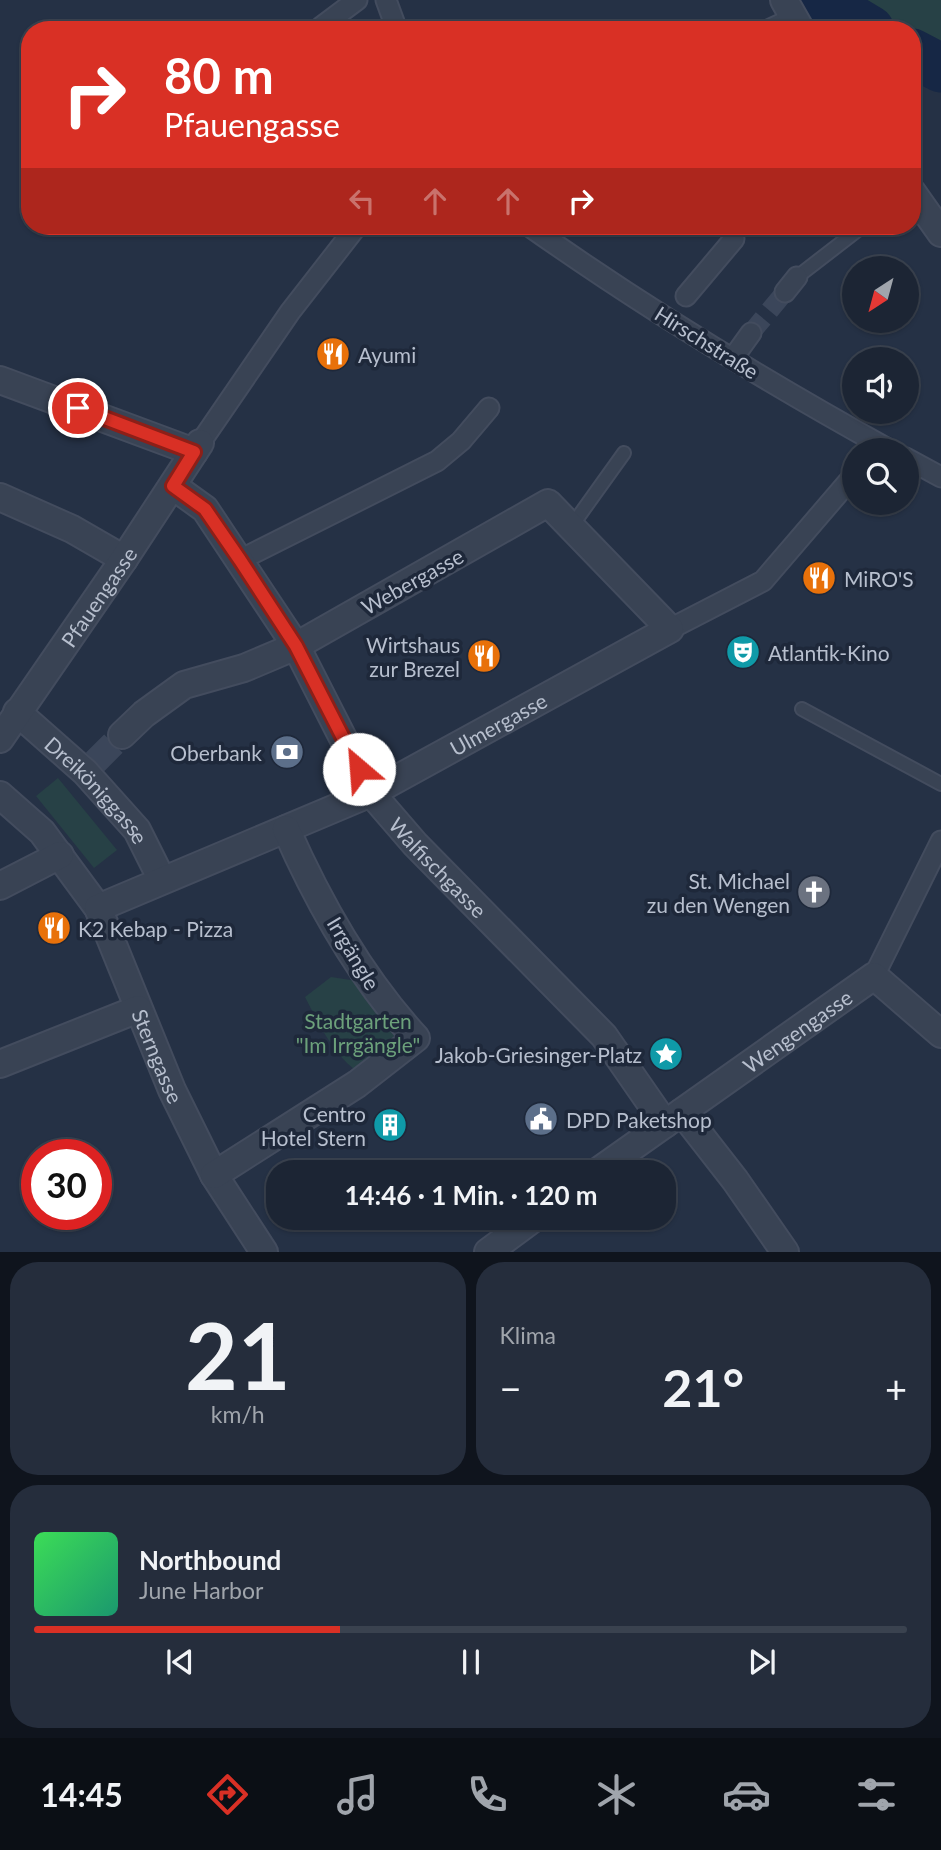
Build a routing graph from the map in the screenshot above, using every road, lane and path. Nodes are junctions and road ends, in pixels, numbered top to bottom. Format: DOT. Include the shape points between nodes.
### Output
graph roads {
  1 [pos="357,0"];
  2 [pos="386,0"];
  3 [pos="328,21"];
  4 [pos="394,21"];
  5 [pos="921,205"];
  6 [pos="941,233"];
  7 [pos="350,235"];
  8 [pos="542,235"];
  9 [pos="852,235"];
  10 [pos="734,239"];
  11 [pos="791,285"];
  12 [pos="686,296"];
  13 [pos="751,333"];
  14 [pos="733,358"];
  15 [pos="0,380"];
  16 [pos="489,408"];
  17 [pos="864,438"];
  18 [pos="197,448"];
  19 [pos="624,453"];
  20 [pos="919,465"];
  21 [pos="941,477"];
  22 [pos="173,486"];
  23 [pos="842,489"];
  24 [pos="0,497"];
  25 [pos="571,527"];
  26 [pos="124,559"];
  27 [pos="240,560"];
  28 [pos="670,629"];
  29 [pos="296,646"];
  30 [pos="802,709"];
  31 [pos="17,712"];
  32 [pos="122,735"];
  33 [pos="0,738"];
  34 [pos="941,784"];
  35 [pos="372,793"];
  36 [pos="0,795"];
  37 [pos="286,829"];
  38 [pos="941,841"];
  39 [pos="60,855"];
  40 [pos="162,880"];
  41 [pos="0,886"];
  42 [pos="97,908"];
  43 [pos="874,976"];
  44 [pos="138,1009"];
  45 [pos="941,1034"];
  46 [pos="0,1064"];
  47 [pos="674,1118"];
  48 [pos="614,1160"];
  49 [pos="214,1175"];
  50 [pos="517,1230"];
  51 [pos="264,1251"];
  52 [pos="488,1251"];
  53 [pos="785,1251"];
  1 -- 3 [label="street"];
  2 -- 4 [label="street"];
  5 -- 6 [label="street"];
  7 -- 18 [label="street, Pfauengasse" via="290,312"];
  8 -- 14 [label="street, Hirschstraße"];
  9 -- 11 [label="lane"];
  10 -- 12 [label="street, Hirschstraße"];
  13 -- 14 [label="street"];
  14 -- 17 [label="street, Hirschstraße"];
  15 -- 18 [label="street"];
  16 -- 27 [label="street" via="437,461"];
  18 -- 22 [label="street, Pfauengasse"];
  19 -- 25 [label="lane"];
  20 -- 21 [label="street"];
  22 -- 26 [label="street, Pfauengasse"];
  22 -- 27 [label="street, Walfischgasse" via="205,509"];
  23 -- 28 [label="street, Ulmergasse" via="764,581"];
  24 -- 26 [label="street"];
  25 -- 28 [label="street, Webergasse"];
  25 -- 29 [label="street, Webergasse" via="548,503"];
  26 -- 31 [label="street, Pfauengasse"];
  27 -- 29 [label="street, Walfischgasse"];
  28 -- 35 [label="street, Ulmergasse"];
  29 -- 32 [label="street, Webergasse" via="244,668 184,685"];
  29 -- 35 [label="street, Walfischgasse"];
  30 -- 34 [label="lane"];
  31 -- 33 [label="street, Pfauengasse"];
  31 -- 40 [label="street, Dreiköniggasse" via="90,767 137,830"];
  35 -- 37 [label="street, Ulmergasse"];
  35 -- 47 [label="street, Walfischgasse" via="415,844 604,1036"];
  36 -- 39 [label="street" via="42,832"];
  37 -- 40 [label="street, Ulmergasse"];
  37 -- 49 [label="street, Irrgängle" via="355,960 386,1006 416,1038 357,1084"];
  38 -- 43 [label="street, Wengengasse"];
  39 -- 41 [label="street"];
  39 -- 42 [label="street, Sterngasse"];
  40 -- 42 [label="street, Ulmergasse"];
  42 -- 44 [label="street, Sterngasse"];
  43 -- 45 [label="street"];
  43 -- 47 [label="street, Wengengasse"];
  44 -- 46 [label="street"];
  44 -- 49 [label="street, Sterngasse"];
  47 -- 48 [label="street, Wengengasse"];
  47 -- 53 [label="street, Walfischgasse" via="735,1180"];
  49 -- 51 [label="street, Sterngasse"];
  50 -- 52 [label="street"];
}
